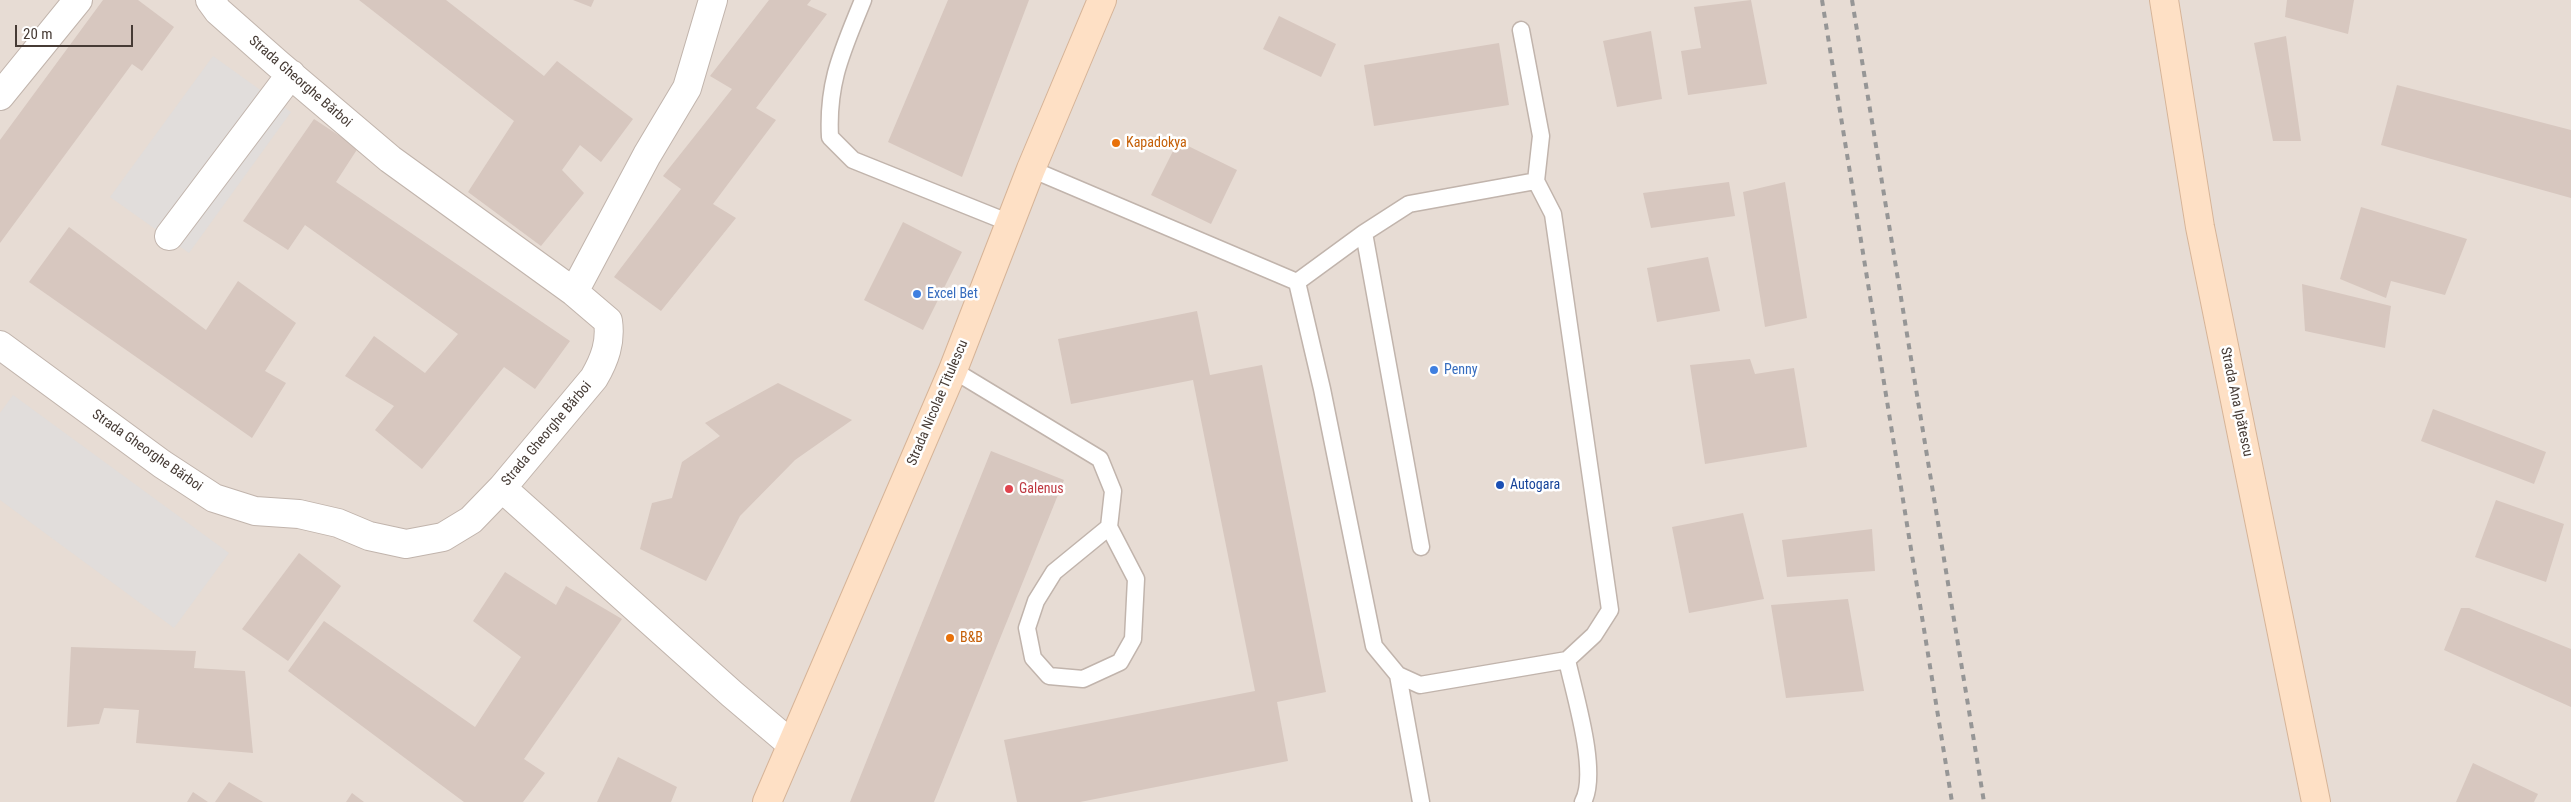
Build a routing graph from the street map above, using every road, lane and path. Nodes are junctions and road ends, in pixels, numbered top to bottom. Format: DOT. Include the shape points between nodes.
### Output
graph roads {
  1 [pos="78,0"];
  2 [pos="210,0"];
  3 [pos="713,0"];
  4 [pos="863,0"];
  5 [pos="2164,0"];
  6 [pos="1098,4"];
  7 [pos="1521,30"];
  8 [pos="291,74"];
  9 [pos="0,96"];
  10 [pos="1031,169"];
  11 [pos="1536,182"];
  12 [pos="1010,223"];
  13 [pos="1364,233"];
  14 [pos="169,236"];
  15 [pos="1297,282"];
  16 [pos="574,292"];
  17 [pos="0,345"];
  18 [pos="953,370"];
  19 [pos="502,488"];
  20 [pos="1109,527"];
  21 [pos="1421,547"];
  22 [pos="1567,660"];
  23 [pos="1398,675"];
  24 [pos="791,744"];
  25 [pos="767,802"];
  26 [pos="1421,802"];
  27 [pos="1583,802"];
  28 [pos="2316,802"];
  1 -- 9 [label="street"];
  2 -- 8 [label="street, Strada Gheorghe Bărboi"];
  3 -- 16 [label="street" via="687,88 647,154"];
  4 -- 12 [label="lane" via="836,67 829,109 830,137 853,160"];
  5 -- 28 [label="main road, Strada Ana Ipătescu" via="2200,227"];
  6 -- 10 [label="main road, Strada Nicolae Titulescu"];
  7 -- 11 [label="lane" via="1541,136"];
  8 -- 14 [label="street"];
  8 -- 16 [label="street, Strada Gheorghe Bărboi" via="390,160"];
  10 -- 12 [label="main road, Strada Nicolae Titulescu"];
  10 -- 15 [label="lane"];
  11 -- 13 [label="lane" via="1409,204"];
  11 -- 22 [label="lane" via="1552,214 1610,610 1594,635"];
  12 -- 18 [label="main road, Strada Nicolae Titulescu"];
  13 -- 15 [label="lane"];
  13 -- 21 [label="lane"];
  15 -- 23 [label="lane" via="1374,646"];
  16 -- 19 [label="street, Strada Gheorghe Bărboi" via="608,320 610,335 604,360 594,378"];
  17 -- 19 [label="street, Strada Gheorghe Bărboi" via="162,464 214,498 255,511 307,516 406,544 443,537 471,520"];
  18 -- 20 [label="lane" via="1100,459 1113,491"];
  18 -- 24 [label="main road, Strada Nicolae Titulescu"];
  19 -- 24 [label="street"];
  20 -- 20 [label="lane" via="1054,572 1036,601 1027,628 1033,658 1049,676 1083,679 1120,662 1133,639 1136,578"];
  22 -- 23 [label="lane" via="1420,685"];
  22 -- 27 [label="lane" via="1589,770"];
  23 -- 26 [label="lane"];
  24 -- 25 [label="main road, Strada Nicolae Titulescu"];
}
